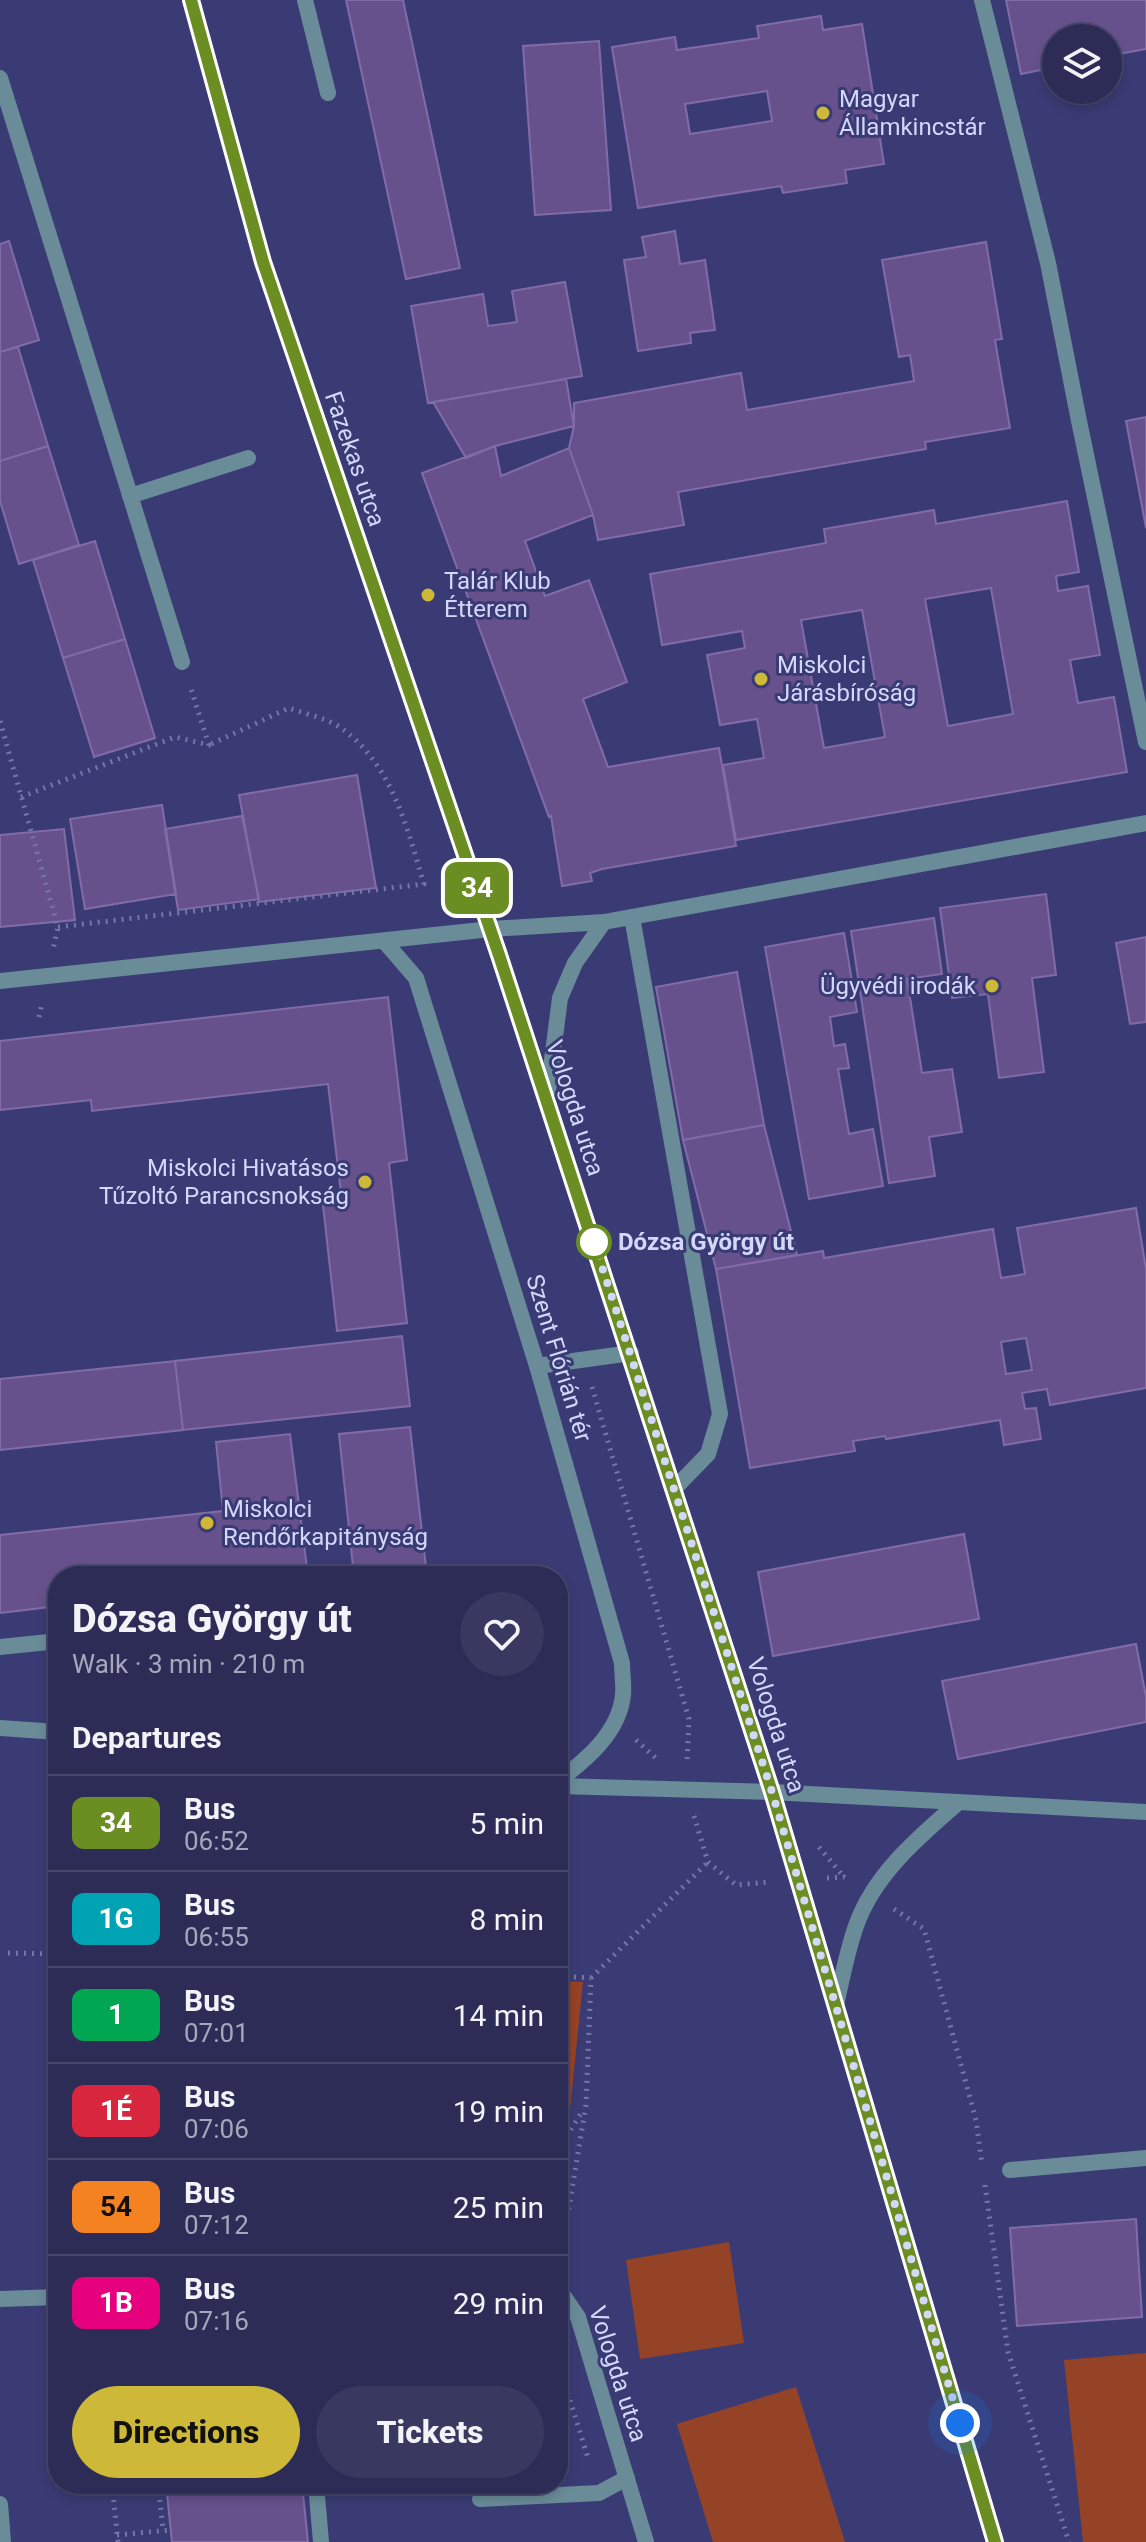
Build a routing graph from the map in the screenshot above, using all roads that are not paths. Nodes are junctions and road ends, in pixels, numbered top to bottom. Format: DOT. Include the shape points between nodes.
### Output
graph roads {
  1 [pos="191,0"];
  2 [pos="305,0"];
  3 [pos="982,0"];
  4 [pos="0,78"];
  5 [pos="328,93"];
  6 [pos="248,458"];
  7 [pos="130,496"];
  8 [pos="182,662"];
  9 [pos="1146,742"];
  10 [pos="1146,823"];
  11 [pos="632,917"];
  12 [pos="604,922"];
  13 [pos="491,929"];
  14 [pos="384,941"];
  15 [pos="0,981"];
  16 [pos="547,1099"];
  17 [pos="631,1353"];
  18 [pos="537,1366"];
  19 [pos="675,1488"];
  20 [pos="48,1642"];
  21 [pos="0,1647"];
  22 [pos="0,1728"];
  23 [pos="48,1731"];
  24 [pos="568,1775"];
  25 [pos="568,1784"];
  26 [pos="772,1792"];
  27 [pos="959,1802"];
  28 [pos="1146,1812"];
  29 [pos="836,2005"];
  30 [pos="1146,2158"];
  31 [pos="1010,2170"];
  32 [pos="48,2297"];
  33 [pos="0,2299"];
  34 [pos="568,2302"];
  35 [pos="627,2478"];
  36 [pos="317,2494"];
  37 [pos="480,2499"];
  38 [pos="0,2504"];
  39 [pos="3,2542"];
  40 [pos="321,2542"];
  41 [pos="646,2542"];
  42 [pos="995,2542"];
  1 -- 13 [label="street, Fazekas utca" via="263,262"];
  2 -- 5 [label="street"];
  3 -- 9 [label="street" via="1048,263"];
  4 -- 7 [label="street"];
  6 -- 7 [label="street"];
  7 -- 8 [label="street"];
  10 -- 11 [label="street"];
  11 -- 12 [label="street"];
  11 -- 19 [label="street" via="720,1414 708,1454"];
  12 -- 13 [label="street"];
  12 -- 16 [label="street" via="575,963 560,998"];
  13 -- 14 [label="street"];
  13 -- 16 [label="street, Vologda utca"];
  14 -- 15 [label="street"];
  14 -- 18 [label="street, Szent Flórián tér" via="416,978"];
  16 -- 17 [label="street, Vologda utca"];
  17 -- 18 [label="street"];
  17 -- 19 [label="street, Vologda utca"];
  18 -- 24 [label="street, Szent Flórián tér" via="622,1663 623,1697 614,1724"];
  19 -- 26 [label="street, Vologda utca"];
  20 -- 21 [label="street"];
  22 -- 23 [label="street"];
  25 -- 26 [label="street"];
  26 -- 27 [label="street"];
  26 -- 29 [label="street, Vologda utca"];
  27 -- 28 [label="street"];
  27 -- 29 [label="street" via="905,1849 873,1894 857,1924"];
  29 -- 42 [label="street, Vologda utca"];
  30 -- 31 [label="street"];
  32 -- 33 [label="street"];
  34 -- 35 [label="street, Vologda utca" via="578,2317"];
  35 -- 37 [label="street, Vologda utca" via="599,2493"];
  35 -- 41 [label="street, Vologda utca"];
  36 -- 40 [label="street"];
  38 -- 39 [label="street"];
}
